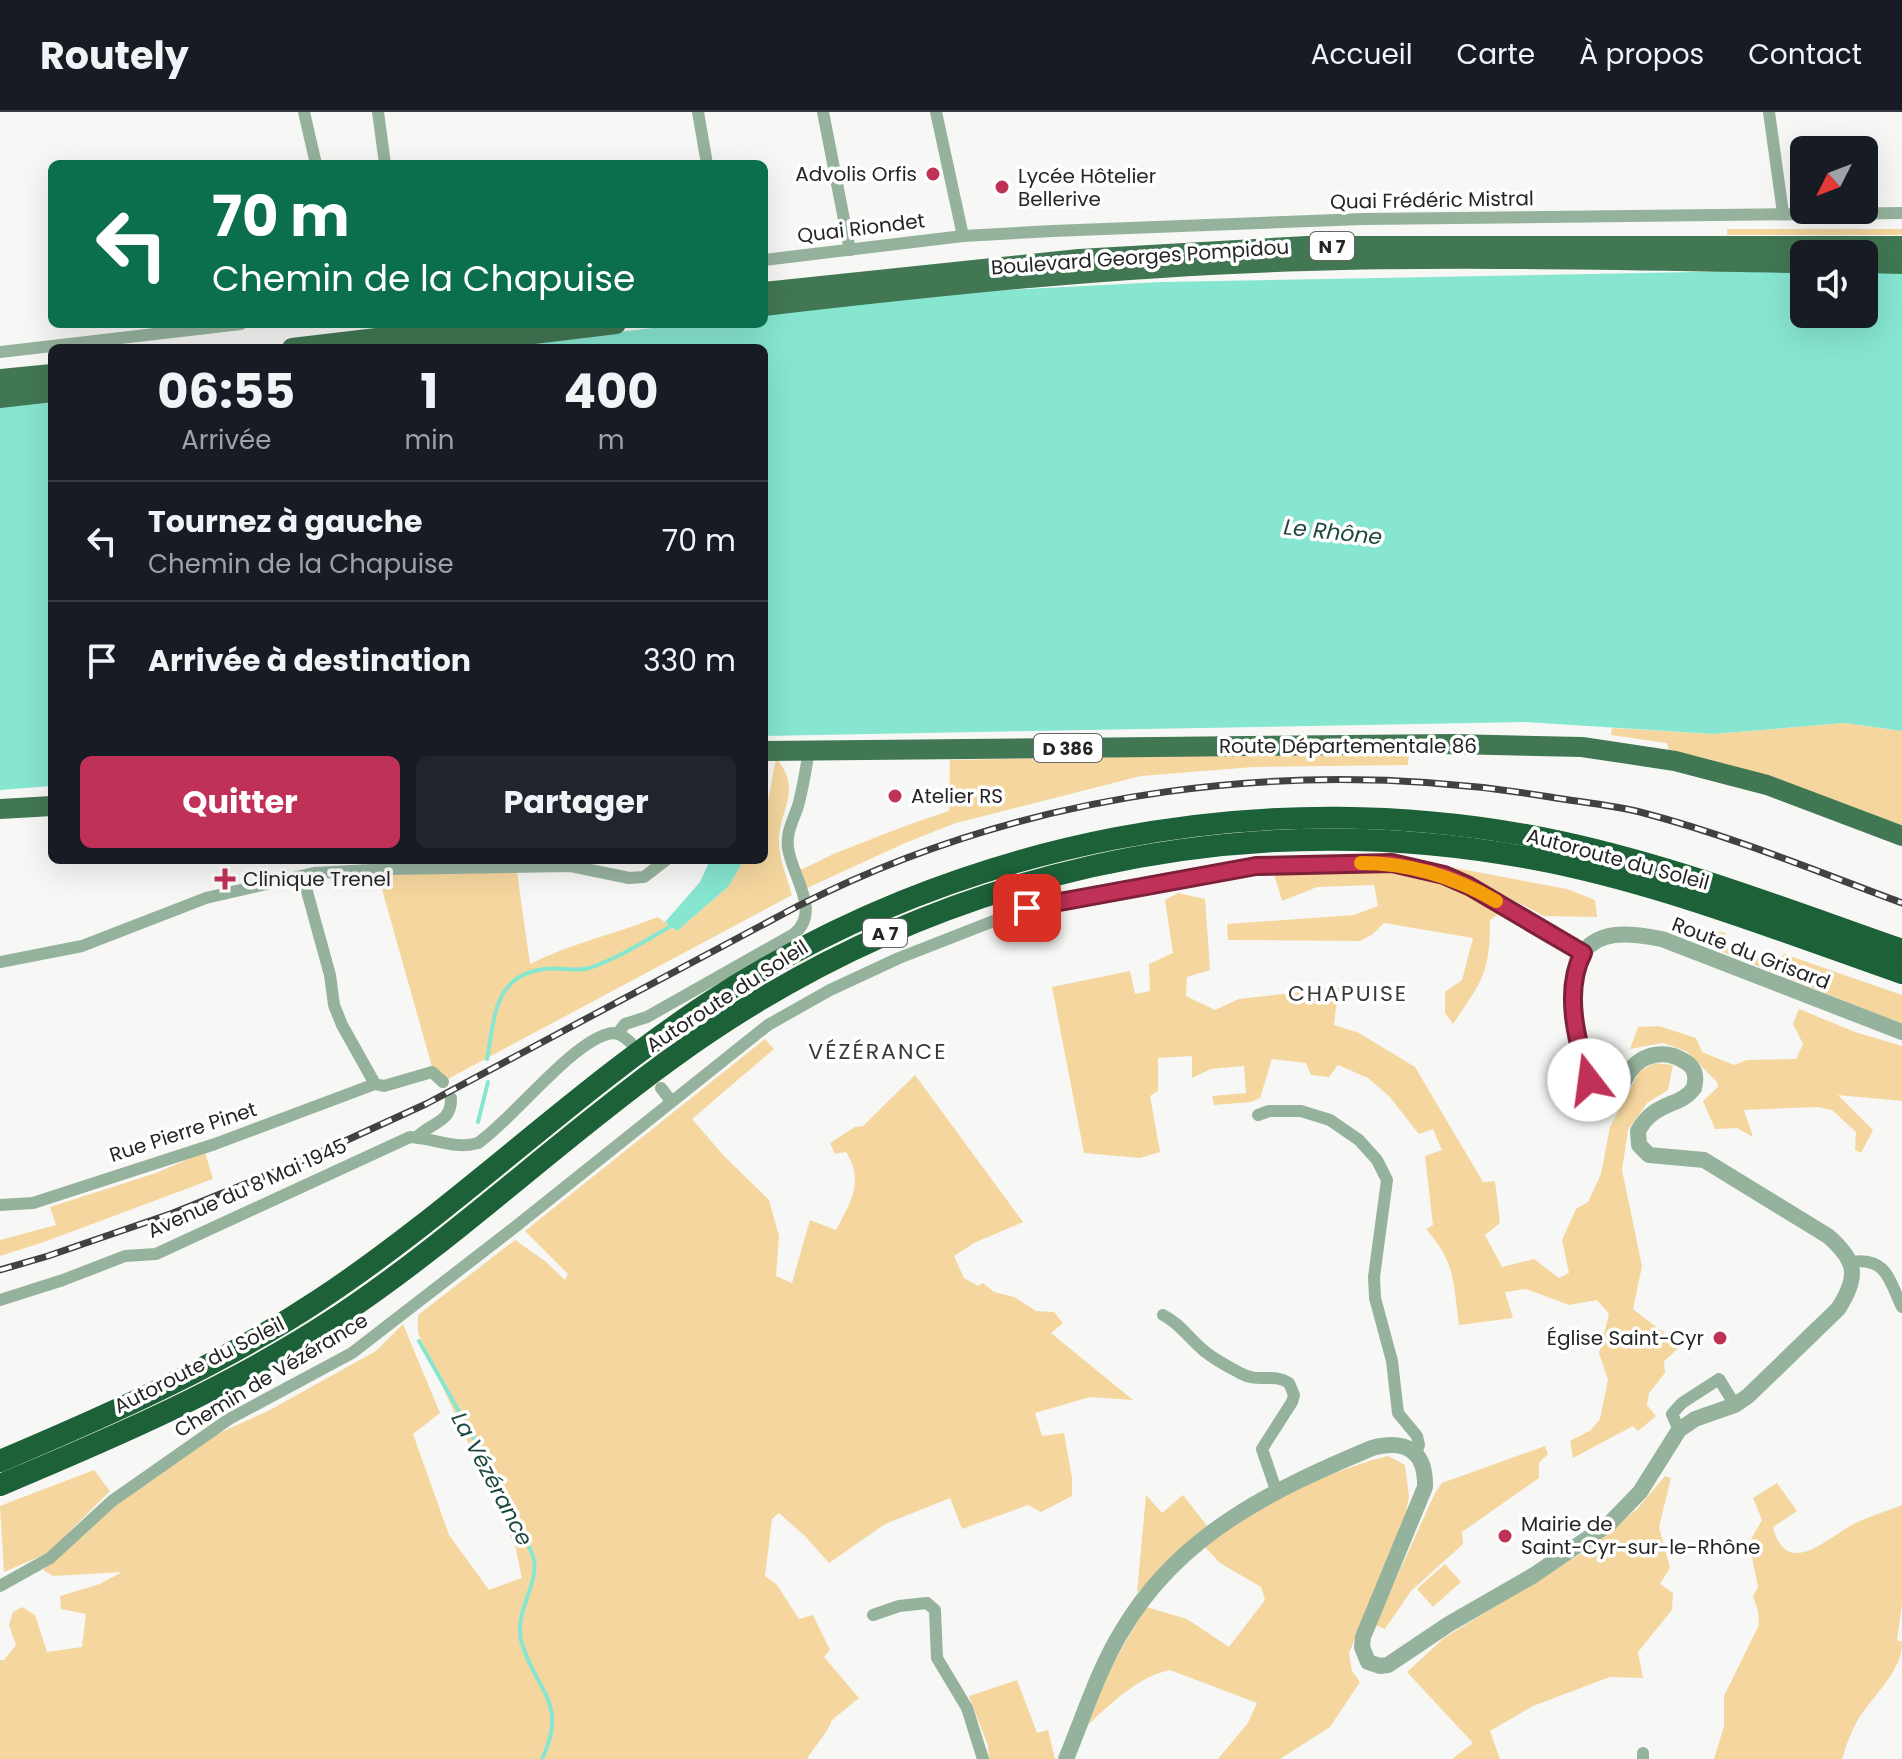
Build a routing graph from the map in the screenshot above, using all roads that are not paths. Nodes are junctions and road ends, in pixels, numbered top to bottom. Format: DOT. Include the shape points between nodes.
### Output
graph roads {
  1 [pos="304,112"];
  2 [pos="378,112"];
  3 [pos="698,112"];
  4 [pos="823,112"];
  5 [pos="936,112"];
  6 [pos="1769,112"];
  7 [pos="315,160"];
  8 [pos="384,160"];
  9 [pos="706,160"];
  10 [pos="1783,213"];
  11 [pos="1902,213"];
  12 [pos="963,236"];
  13 [pos="1902,246"];
  14 [pos="850,250"];
  15 [pos="768,260"];
  16 [pos="1790,263"];
  17 [pos="1878,263"];
  18 [pos="1902,264"];
  19 [pos="768,292"];
  20 [pos="768,306"];
  21 [pos="207,328"];
  22 [pos="461,328"];
  23 [pos="583,328"];
  24 [pos="69,344"];
  25 [pos="326,344"];
  26 [pos="452,344"];
  27 [pos="48,346"];
  28 [pos="0,352"];
  29 [pos="48,374"];
  30 [pos="0,379"];
  31 [pos="48,392"];
  32 [pos="0,398"];
  33 [pos="772,750"];
  34 [pos="809,750"];
  35 [pos="48,806"];
  36 [pos="0,809"];
  37 [pos="1902,836"];
  38 [pos="661,864"];
  39 [pos="303,877"];
  40 [pos="1902,950"];
  41 [pos="1583,953"];
  42 [pos="0,962"];
  43 [pos="1902,973"];
  44 [pos="1902,1032"];
  45 [pos="618,1033"];
  46 [pos="630,1042"];
  47 [pos="443,1082"];
  48 [pos="375,1084"];
  49 [pos="661,1088"];
  50 [pos="451,1098"];
  51 [pos="671,1101"];
  52 [pos="1258,1115"];
  53 [pos="417,1137"];
  54 [pos="0,1205"];
  55 [pos="1851,1262"];
  56 [pos="0,1300"];
  57 [pos="1902,1307"];
  58 [pos="1163,1315"];
  59 [pos="1735,1405"];
  60 [pos="1679,1430"];
  61 [pos="1416,1453"];
  62 [pos="0,1461"];
  63 [pos="0,1485"];
  64 [pos="1277,1493"];
  65 [pos="0,1586"];
  66 [pos="873,1615"];
  67 [pos="983,1759"];
  68 [pos="1066,1759"];
  1 -- 7 [label="street"];
  2 -- 8 [label="street"];
  3 -- 9 [label="street"];
  4 -- 14 [label="street"];
  5 -- 12 [label="street"];
  6 -- 10 [label="street"];
  10 -- 11 [label="street, Quai Frédéric Mistral"];
  10 -- 12 [label="street, Quai Frédéric Mistral" via="1363,219"];
  12 -- 14 [label="street, Quai Riondet"];
  13 -- 19 [label="main road, Boulevard Georges Pompidou / N 7" via="1280,247 1055,261"];
  14 -- 15 [label="street, Quai Riondet"];
  16 -- 20 [label="main road, Boulevard Georges Pompidou / N 7" via="1307,261 1049,276"];
  17 -- 18 [label="main road"];
  21 -- 24 [label="street"];
  22 -- 25 [label="main road"];
  23 -- 26 [label="main road"];
  27 -- 28 [label="street"];
  29 -- 30 [label="main road"];
  31 -- 32 [label="main road"];
  33 -- 34 [label="main road, Route Départementale 86 / D 386"];
  34 -- 37 [label="main road, Route Départementale 86 / D 386" via="1582,747 1675,761 1767,785"];
  34 -- 45 [label="street" via="788,829 806,923 657,1012 625,1024"];
  35 -- 36 [label="main road"];
  38 -- 39 [label="street" via="644,877 629,878 571,866 389,869"];
  39 -- 42 [label="street" via="206,898 82,946"];
  39 -- 48 [label="street" via="334,1005"];
  40 -- 62 [label="highway, Autoroute du Soleil / A 7" via="1626,858 1422,821 1240,820 1116,837 1019,860 870,915 755,975 660,1037 323,1298 169,1387"];
  41 -- 44 [label="street, Route du Grisard" via="1609,936 1662,939"];
  41 -- 51 [label="street, Chemin de Vézérance" via="1444,875 1392,863 1256,866 1027,908 899,958 768,1025"];
  41 -- 55 [label="street" via="1574,987 1575,1023 1596,1094 1614,1099 1630,1071 1650,1056 1677,1057 1694,1071 1691,1092 1661,1106 1642,1124 1637,1139 1643,1150 1715,1166 1828,1236"];
  43 -- 63 [label="highway, Autoroute du Soleil / A 7" via="1621,880 1553,863 1419,844 1243,843 1106,862 1025,881 879,936 767,995 671,1058 439,1243 330,1321 177,1407"];
  45 -- 46 [label="street"];
  45 -- 53 [label="street" via="580,1051 478,1143 445,1144"];
  47 -- 48 [label="street, Rue Pierre Pinet" via="432,1072"];
  48 -- 54 [label="street, Rue Pierre Pinet" via="215,1144 33,1203"];
  49 -- 51 [label="street"];
  50 -- 53 [label="street" via="445,1119"];
  51 -- 65 [label="street, Chemin de Vézérance" via="352,1353 229,1419 112,1501 50,1558"];
  52 -- 61 [label="street" via="1301,1111 1330,1120 1359,1140 1387,1180 1375,1298 1392,1361 1398,1413 1418,1440"];
  53 -- 56 [label="street, Avenue du 8 Mai 1945" via="156,1254 125,1256"];
  55 -- 57 [label="street" via="1878,1264"];
  55 -- 59 [label="street" via="1851,1285 1838,1309"];
  58 -- 64 [label="street" via="1212,1357 1244,1376 1289,1383 1292,1402 1262,1449"];
  59 -- 60 [label="street"];
  59 -- 60 [label="street" via="1719,1379 1672,1414"];
  60 -- 61 [label="street" via="1640,1492 1609,1524 1546,1568 1380,1666 1364,1657 1363,1637 1425,1487 1424,1467"];
  61 -- 64 [label="street" via="1396,1444 1372,1448"];
  64 -- 68 [label="street" via="1209,1533 1149,1591 1109,1654"];
  66 -- 67 [label="street" via="927,1603 935,1610 937,1658 967,1708"];
}
